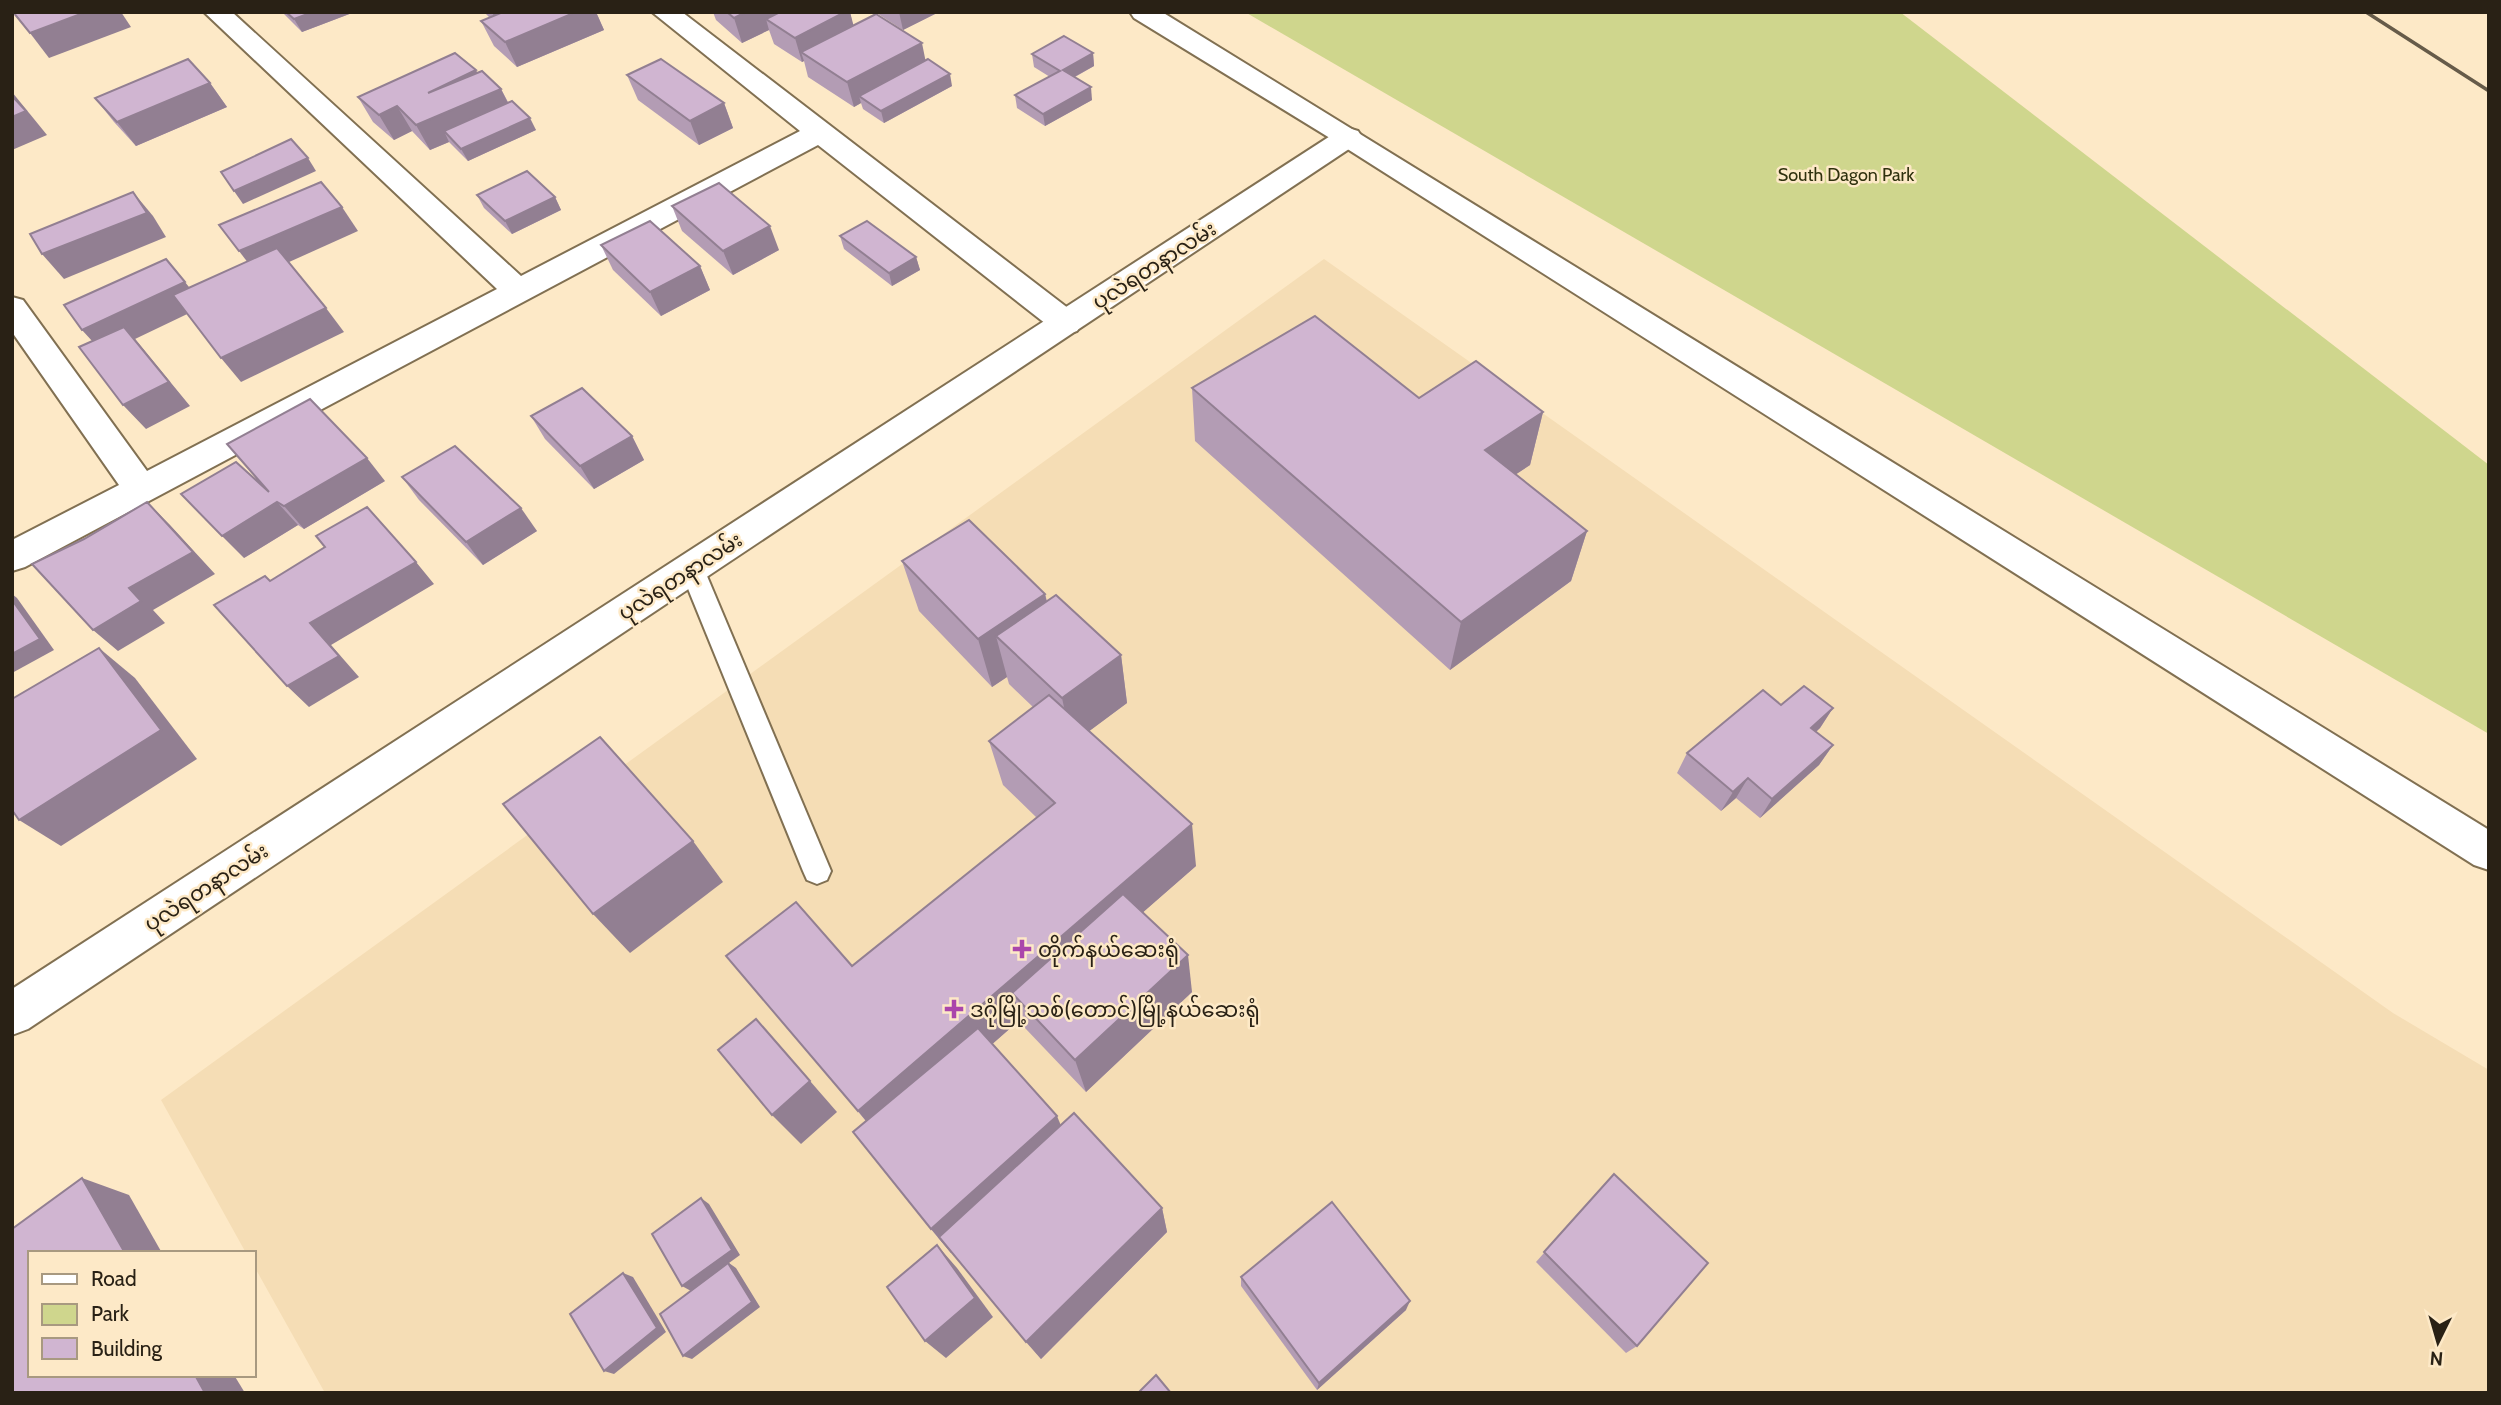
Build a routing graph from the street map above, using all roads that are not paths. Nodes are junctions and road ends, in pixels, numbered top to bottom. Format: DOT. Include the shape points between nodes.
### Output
graph roads {
  1 [pos="217,12"];
  2 [pos="666,12"];
  3 [pos="1143,12"];
  4 [pos="820,132"];
  5 [pos="1348,137"];
  6 [pos="517,290"];
  7 [pos="12,308"];
  8 [pos="1066,323"];
  9 [pos="141,489"];
  10 [pos="12,557"];
  11 [pos="692,569"];
  12 [pos="2489,852"];
  13 [pos="817,871"];
  14 [pos="12,1014"];
  1 -- 6 [label="street"];
  2 -- 4 [label="street"];
  3 -- 5 [label="street"];
  4 -- 6 [label="street"];
  4 -- 8 [label="street"];
  5 -- 8 [label="street, ပုလဲရတနာလမ်း"];
  5 -- 12 [label="street"];
  6 -- 9 [label="street"];
  7 -- 9 [label="street"];
  8 -- 11 [label="street, ပုလဲရတနာလမ်း"];
  9 -- 10 [label="street"];
  11 -- 13 [label="lane"];
  11 -- 14 [label="street, ပုလဲရတနာလမ်း"];
}
